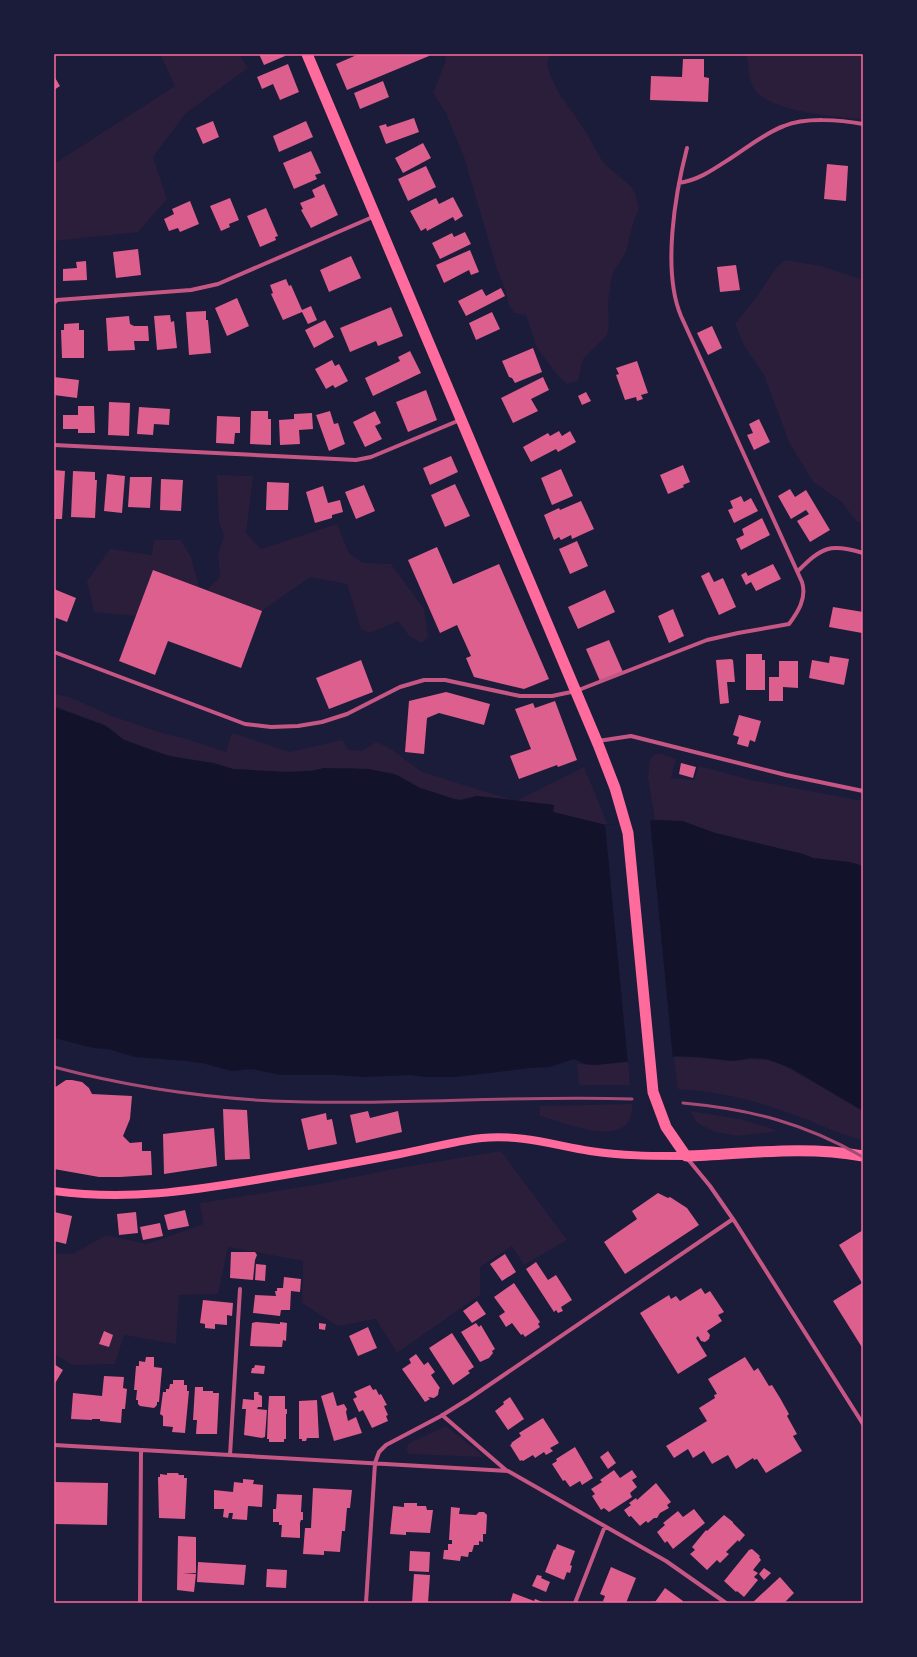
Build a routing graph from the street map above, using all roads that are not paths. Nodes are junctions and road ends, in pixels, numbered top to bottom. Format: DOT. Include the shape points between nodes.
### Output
graph roads {
  1 [pos="307,54"];
  2 [pos="863,124"];
  3 [pos="687,148"];
  4 [pos="679,184"];
  5 [pos="375,215"];
  6 [pos="55,301"];
  7 [pos="461,420"];
  8 [pos="54,446"];
  9 [pos="863,553"];
  10 [pos="798,571"];
  11 [pos="54,652"];
  12 [pos="576,691"];
  13 [pos="597,741"];
  14 [pos="863,790"];
  15 [pos="686,1156"];
  16 [pos="863,1156"];
  17 [pos="54,1190"];
  18 [pos="733,1219"];
  19 [pos="240,1289"];
  20 [pos="442,1415"];
  21 [pos="863,1424"];
  22 [pos="54,1445"];
  23 [pos="140,1450"];
  24 [pos="230,1455"];
  25 [pos="375,1463"];
  26 [pos="508,1471"];
  27 [pos="605,1526"];
  28 [pos="140,1603"];
  29 [pos="366,1603"];
  30 [pos="575,1603"];
  31 [pos="726,1603"];
  1 -- 5 [label="highway"];
  2 -- 4 [label="street" via="839,121 788,124 754,142 703,176"];
  3 -- 4 [label="street"];
  4 -- 10 [label="street" via="671,242 678,309"];
  5 -- 6 [label="street" via="218,284 190,290"];
  5 -- 7 [label="highway"];
  7 -- 8 [label="street" via="371,457 356,460"];
  7 -- 12 [label="highway"];
  9 -- 10 [label="street" via="843,548 829,548 810,559"];
  10 -- 12 [label="street" via="804,587 803,600 788,624 707,640"];
  11 -- 12 [label="street" via="245,724 271,727 322,722 347,714 400,687 424,680 445,680 520,696 552,696"];
  12 -- 13 [label="highway"];
  13 -- 14 [label="street" via="631,736 786,775"];
  13 -- 15 [label="highway" via="615,788 628,833 653,1092 660,1115"];
  15 -- 16 [label="highway" via="801,1150"];
  15 -- 17 [label="main road" via="615,1154 524,1139 490,1137 186,1191 108,1196"];
  15 -- 18 [label="street"];
  18 -- 20 [label="street"];
  18 -- 21 [label="street"];
  19 -- 24 [label="street"];
  20 -- 25 [label="street" via="386,1445 379,1452"];
  20 -- 26 [label="street"];
  22 -- 23 [label="street"];
  23 -- 24 [label="street"];
  23 -- 28 [label="street"];
  24 -- 25 [label="street"];
  25 -- 26 [label="street"];
  25 -- 29 [label="street"];
  26 -- 27 [label="street"];
  27 -- 30 [label="street"];
  27 -- 31 [label="street" via="666,1561"];
}
